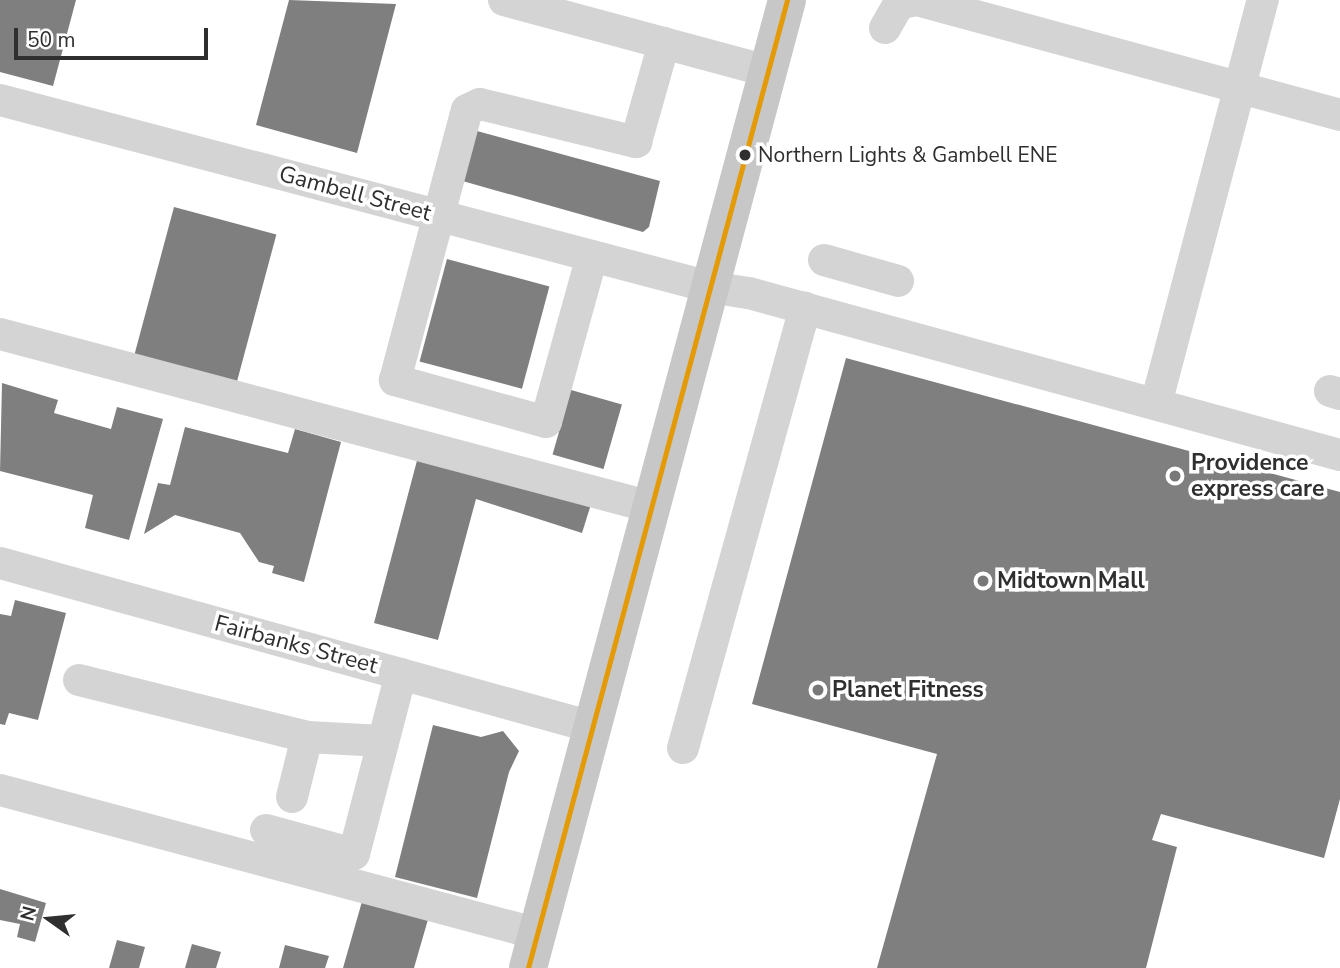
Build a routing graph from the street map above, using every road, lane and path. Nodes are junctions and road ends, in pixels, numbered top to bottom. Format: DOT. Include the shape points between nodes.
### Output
graph roads {
  1 [pos="504,0"];
  2 [pos="787,0"];
  3 [pos="916,0"];
  4 [pos="1264,0"];
  5 [pos="885,27"];
  6 [pos="664,43"];
  7 [pos="767,71"];
  8 [pos="1240,88"];
  9 [pos="0,100"];
  10 [pos="1340,115"];
  11 [pos="439,216"];
  12 [pos="592,256"];
  13 [pos="824,260"];
  14 [pos="898,281"];
  15 [pos="710,287"];
  16 [pos="806,308"];
  17 [pos="0,334"];
  18 [pos="1156,404"];
  19 [pos="1340,455"];
  20 [pos="651,507"];
  21 [pos="0,564"];
  22 [pos="401,674"];
  23 [pos="79,680"];
  24 [pos="592,727"];
  25 [pos="307,737"];
  26 [pos="383,741"];
  27 [pos="683,748"];
  28 [pos="0,790"];
  29 [pos="292,797"];
  30 [pos="266,830"];
  31 [pos="533,951"];
  1 -- 6 [label="street"];
  2 -- 7 [label="main road"];
  3 -- 5 [label="street" via="899,4"];
  3 -- 8 [label="street"];
  4 -- 8 [label="street"];
  6 -- 7 [label="street"];
  6 -- 11 [label="street" via="636,142 473,104 467,110"];
  7 -- 15 [label="main road"];
  8 -- 10 [label="street"];
  8 -- 18 [label="street"];
  9 -- 11 [label="street, Gambell Street"];
  11 -- 12 [label="street, Gambell Street"];
  11 -- 12 [label="street" via="395,380 546,422"];
  12 -- 15 [label="street, Gambell Street"];
  13 -- 14 [label="street"];
  15 -- 16 [label="street, Gambell Street"];
  15 -- 20 [label="main road"];
  16 -- 18 [label="street, Gambell Street"];
  16 -- 27 [label="street"];
  17 -- 20 [label="street"];
  18 -- 19 [label="street, Gambell Street"];
  20 -- 24 [label="main road"];
  21 -- 22 [label="street, Fairbanks Street"];
  22 -- 24 [label="street, Fairbanks Street"];
  22 -- 26 [label="street"];
  23 -- 25 [label="street"];
  24 -- 31 [label="main road"];
  25 -- 26 [label="street"];
  25 -- 29 [label="street"];
  26 -- 30 [label="street" via="354,854"];
  28 -- 31 [label="street"];
}
